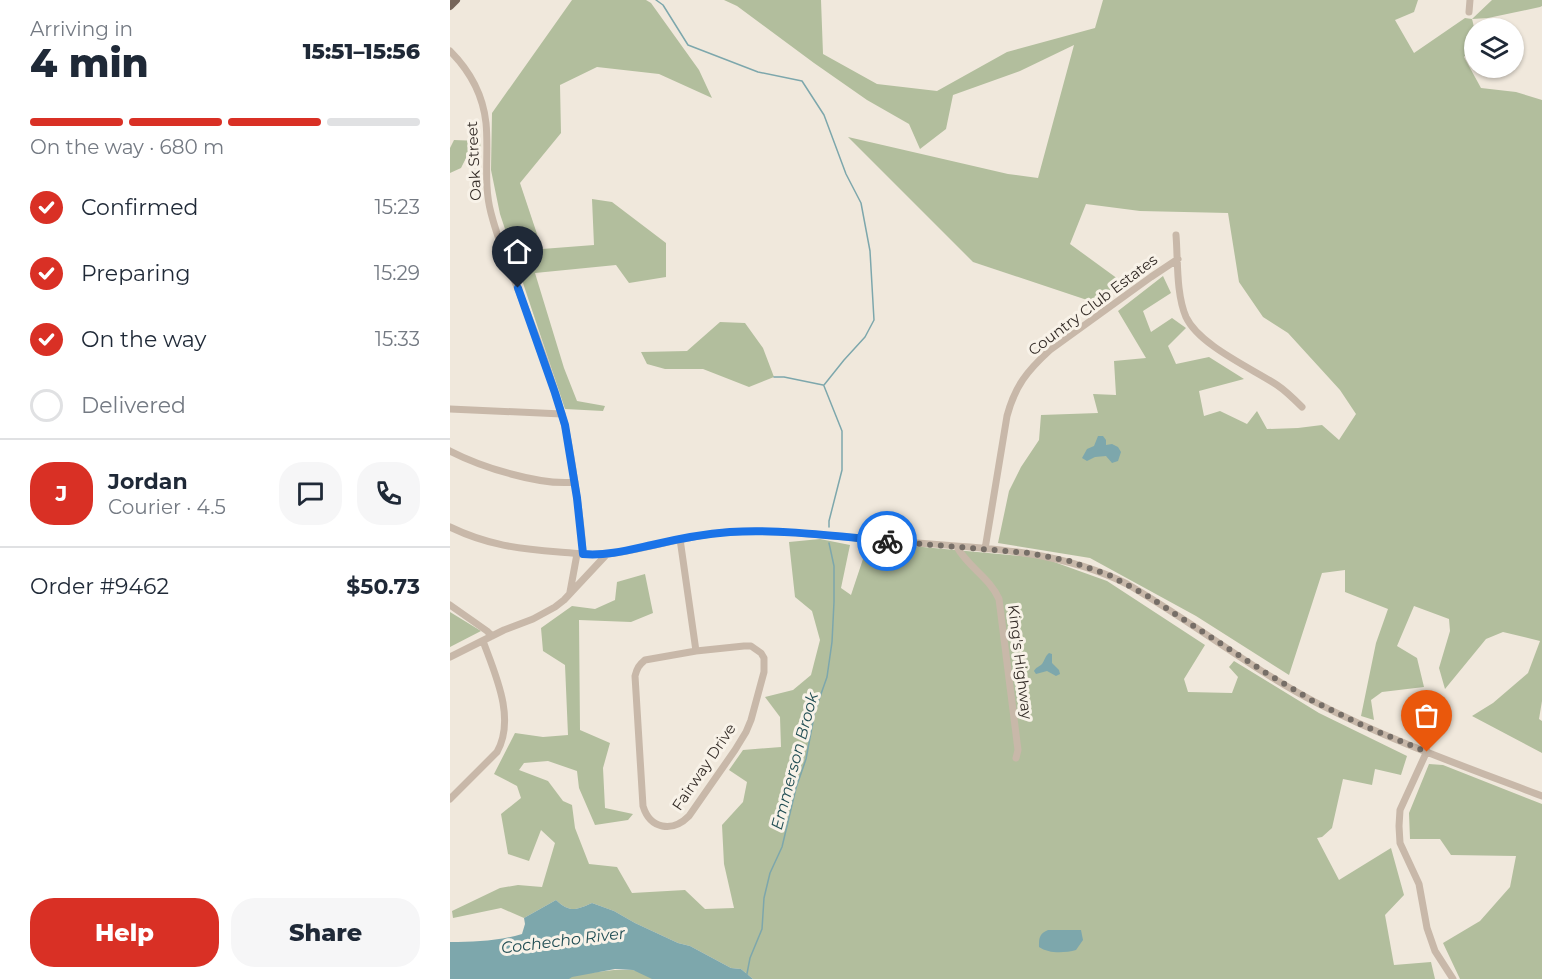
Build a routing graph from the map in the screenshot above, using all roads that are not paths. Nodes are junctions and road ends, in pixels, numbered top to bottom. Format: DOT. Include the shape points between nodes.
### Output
graph roads {
  1 [pos="456,0"];
  2 [pos="1470,0"];
  3 [pos="450,6"];
  4 [pos="1469,12"];
  5 [pos="450,51"];
  6 [pos="1176,235"];
  7 [pos="1178,259"];
  8 [pos="1302,406"];
  9 [pos="450,409"];
  10 [pos="562,414"];
  11 [pos="450,451"];
  12 [pos="574,482"];
  13 [pos="450,527"];
  14 [pos="680,539"];
  15 [pos="957,547"];
  16 [pos="985,549"];
  17 [pos="582,554"];
  18 [pos="607,554"];
  19 [pos="570,593"];
  20 [pos="450,605"];
  21 [pos="492,636"];
  22 [pos="483,640"];
  23 [pos="696,651"];
  24 [pos="450,657"];
  25 [pos="1427,752"];
  26 [pos="1016,758"];
  27 [pos="1542,796"];
  28 [pos="450,799"];
  29 [pos="1453,979"];
  1 -- 3 [label="main road"];
  2 -- 4 [label="street"];
  5 -- 10 [label="street, Oak Street" via="482,99 490,211"];
  6 -- 7 [label="street, Country Club Estates"];
  7 -- 8 [label="street, Country Club Estates" via="1182,304 1193,329"];
  7 -- 16 [label="street, Country Club Estates" via="1058,344 1019,384 1007,416"];
  9 -- 10 [label="street"];
  10 -- 12 [label="street, Oak Street"];
  11 -- 12 [label="street" via="514,475"];
  12 -- 17 [label="street, Oak Street"];
  13 -- 17 [label="street" via="486,542"];
  14 -- 15 [label="street" via="730,532 805,533"];
  14 -- 18 [label="street"];
  14 -- 23 [label="street"];
  15 -- 16 [label="street"];
  15 -- 26 [label="street, King's Highway" via="999,599"];
  16 -- 25 [label="street" via="1069,561 1109,575 1313,701"];
  17 -- 18 [label="street"];
  17 -- 19 [label="street, Oak Street"];
  18 -- 19 [label="street"];
  19 -- 21 [label="street" via="546,613"];
  20 -- 21 [label="street"];
  21 -- 22 [label="street"];
  22 -- 24 [label="street"];
  22 -- 28 [label="street" via="502,699 503,737 497,752"];
  23 -- 23 [label="street, Fairway Drive" via="751,646 764,658 764,672 751,720 740,741 689,816 679,824 660,826 649,818 643,806 636,670 645,660"];
  25 -- 27 [label="street"];
  25 -- 29 [label="street" via="1400,810 1400,843 1419,884 1435,951"];
}
